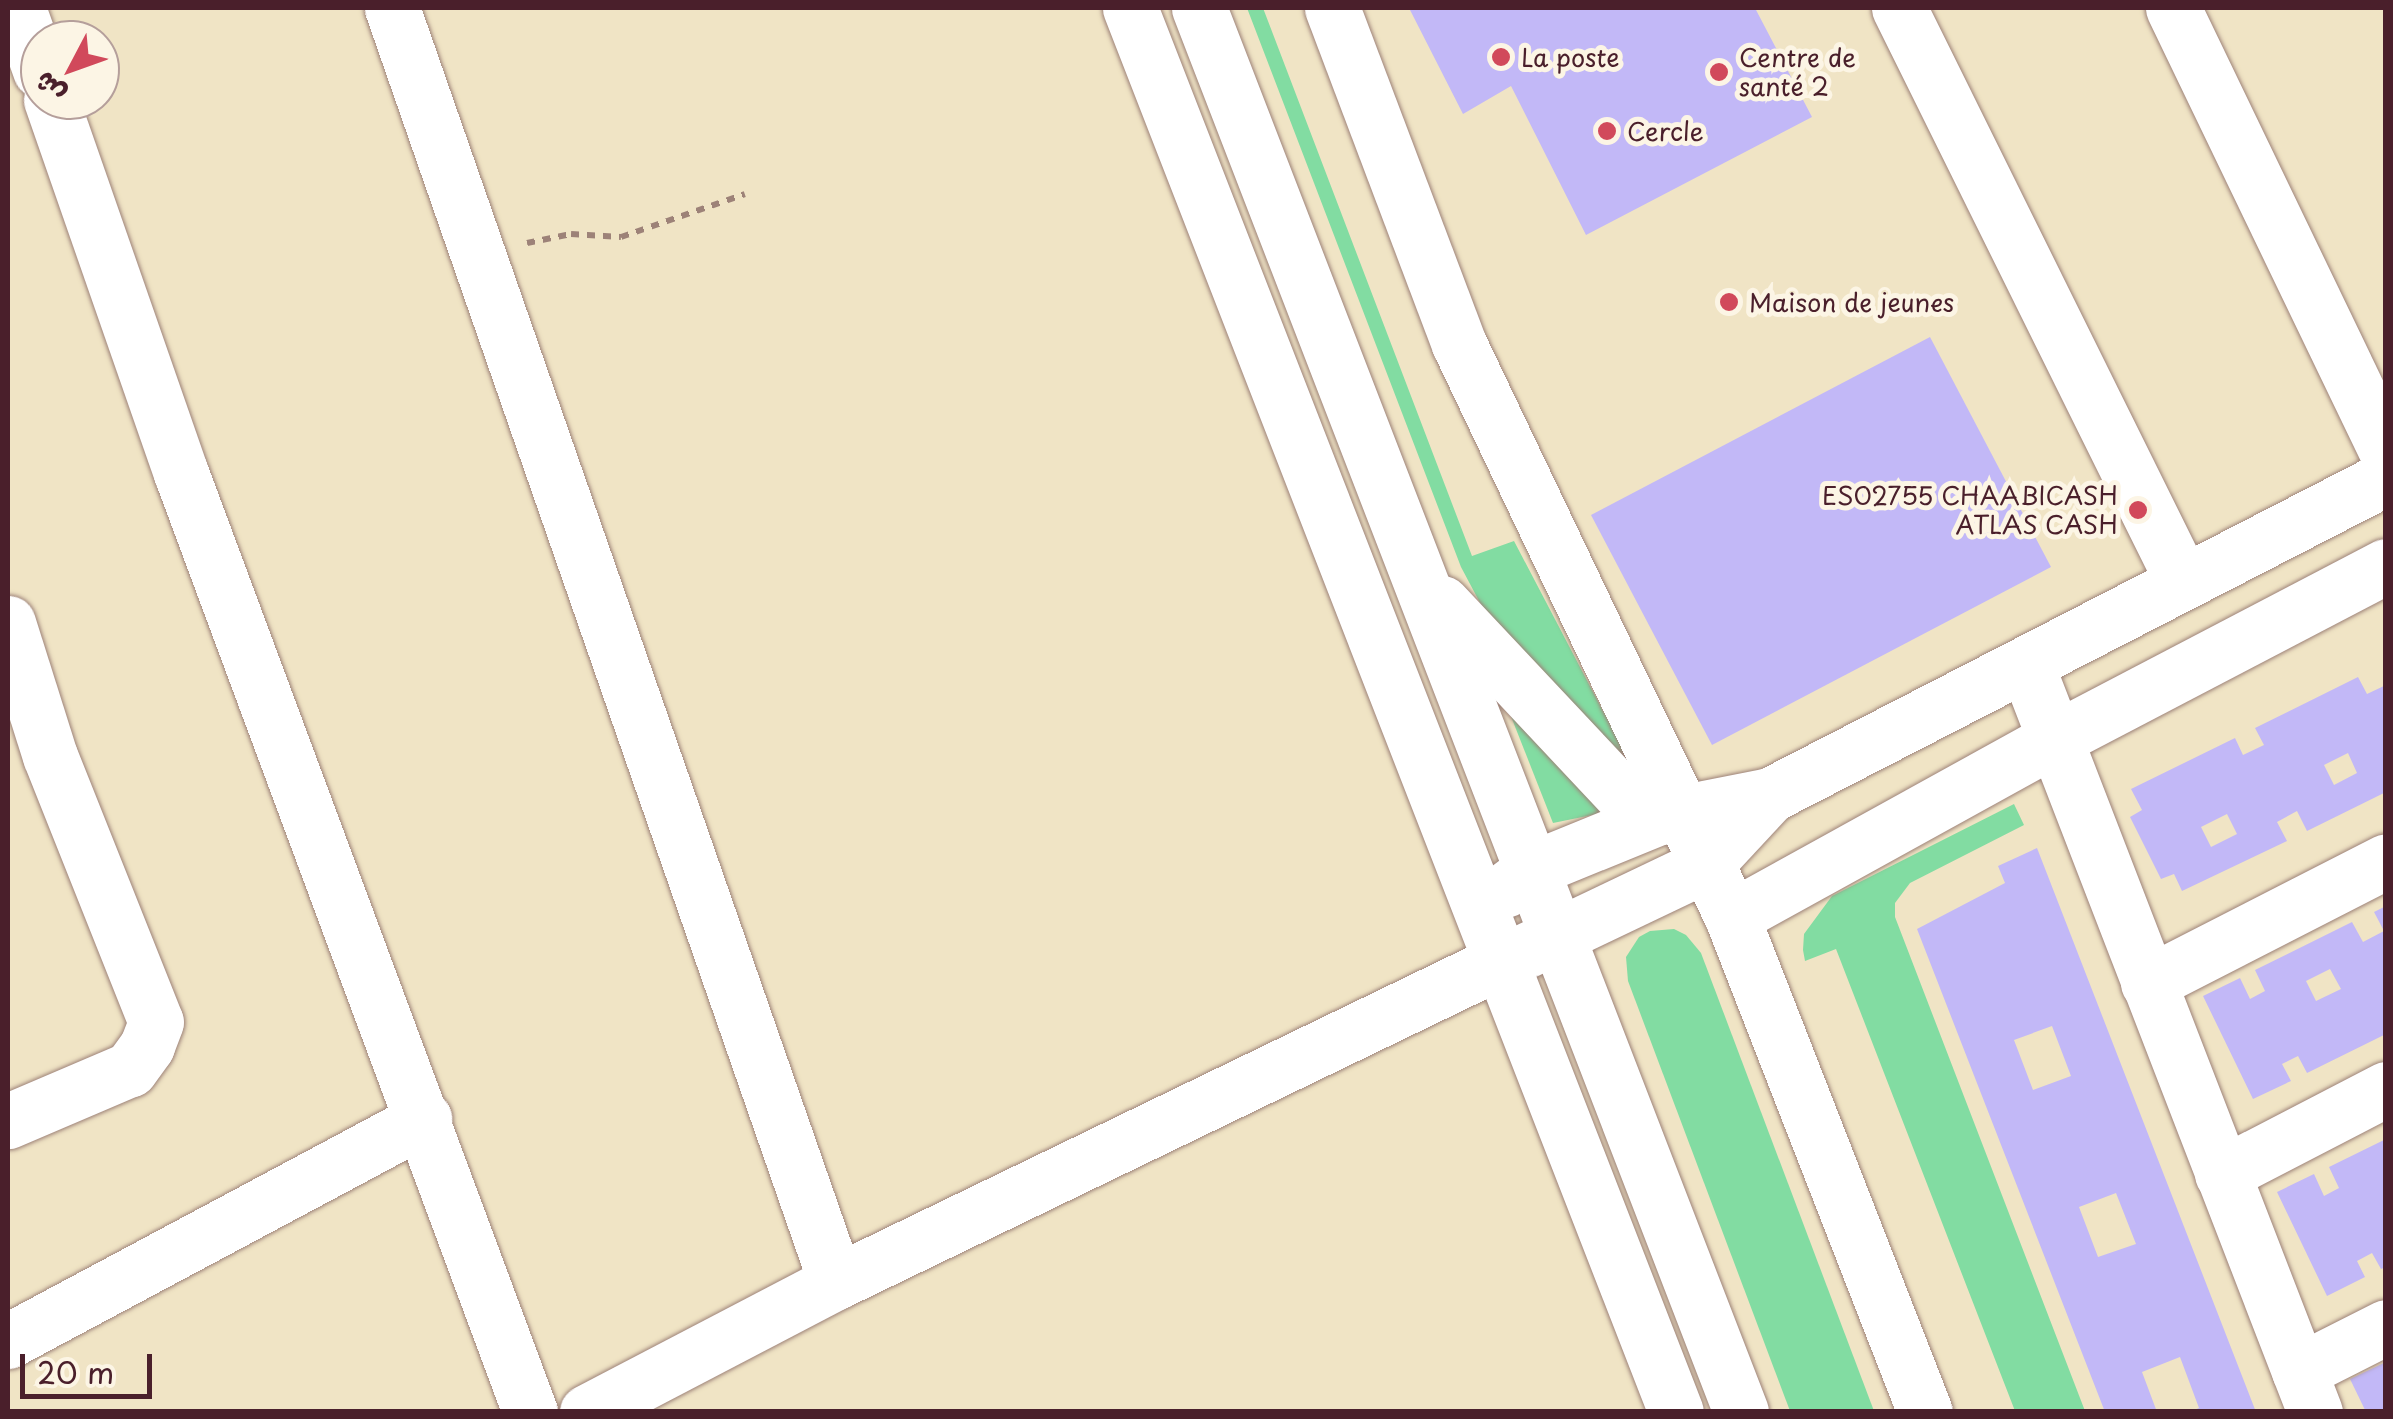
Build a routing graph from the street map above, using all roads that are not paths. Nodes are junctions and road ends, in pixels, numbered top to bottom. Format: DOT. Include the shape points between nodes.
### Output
graph roads {
  1 [pos="392,8"];
  2 [pos="1130,8"];
  3 [pos="1199,8"];
  4 [pos="1332,8"];
  5 [pos="1899,8"];
  6 [pos="2173,8"];
  7 [pos="57,120"];
  8 [pos="2386,451"];
  9 [pos="2386,478"];
  10 [pos="2386,566"];
  11 [pos="1419,576"];
  12 [pos="2183,582"];
  13 [pos="8,623"];
  14 [pos="2026,664"];
  15 [pos="2054,739"];
  16 [pos="29,766"];
  17 [pos="1770,795"];
  18 [pos="1670,816"];
  19 [pos="2386,861"];
  20 [pos="1706,865"];
  21 [pos="1534,868"];
  22 [pos="1481,907"];
  23 [pos="1732,917"];
  24 [pos="1559,937"];
  25 [pos="1501,961"];
  26 [pos="2148,983"];
  27 [pos="2386,1089"];
  28 [pos="424,1119"];
  29 [pos="8,1121"];
  30 [pos="2222,1174"];
  31 [pos="836,1282"];
  32 [pos="2386,1327"];
  33 [pos="8,1341"];
  34 [pos="2307,1391"];
  35 [pos="530,1412"];
  36 [pos="587,1412"];
  37 [pos="1676,1412"];
  38 [pos="1741,1412"];
  39 [pos="1925,1412"];
  1 -- 31 [label="street"];
  2 -- 22 [label="street"];
  3 -- 11 [label="street"];
  4 -- 18 [label="street" via="1459,344"];
  5 -- 12 [label="street"];
  6 -- 8 [label="street"];
  7 -- 28 [label="street" via="181,473"];
  9 -- 12 [label="street"];
  10 -- 15 [label="street"];
  11 -- 18 [label="street" via="1626,799"];
  11 -- 21 [label="street"];
  12 -- 14 [label="street"];
  13 -- 16 [label="street"];
  14 -- 15 [label="street"];
  14 -- 17 [label="street"];
  15 -- 23 [label="street"];
  15 -- 26 [label="street"];
  16 -- 29 [label="street" via="156,1022 130,1068"];
  17 -- 18 [label="street"];
  17 -- 20 [label="street"];
  18 -- 20 [label="street"];
  18 -- 21 [label="street"];
  19 -- 26 [label="street"];
  20 -- 23 [label="street"];
  20 -- 24 [label="street"];
  21 -- 22 [label="street"];
  21 -- 24 [label="street"];
  22 -- 25 [label="street"];
  23 -- 39 [label="street"];
  24 -- 25 [label="street"];
  24 -- 38 [label="street"];
  25 -- 31 [label="street"];
  25 -- 37 [label="street"];
  26 -- 30 [label="street"];
  27 -- 30 [label="street"];
  28 -- 33 [label="street"];
  28 -- 35 [label="street"];
  30 -- 34 [label="street"];
  31 -- 36 [label="street"];
  32 -- 34 [label="street"];
}
